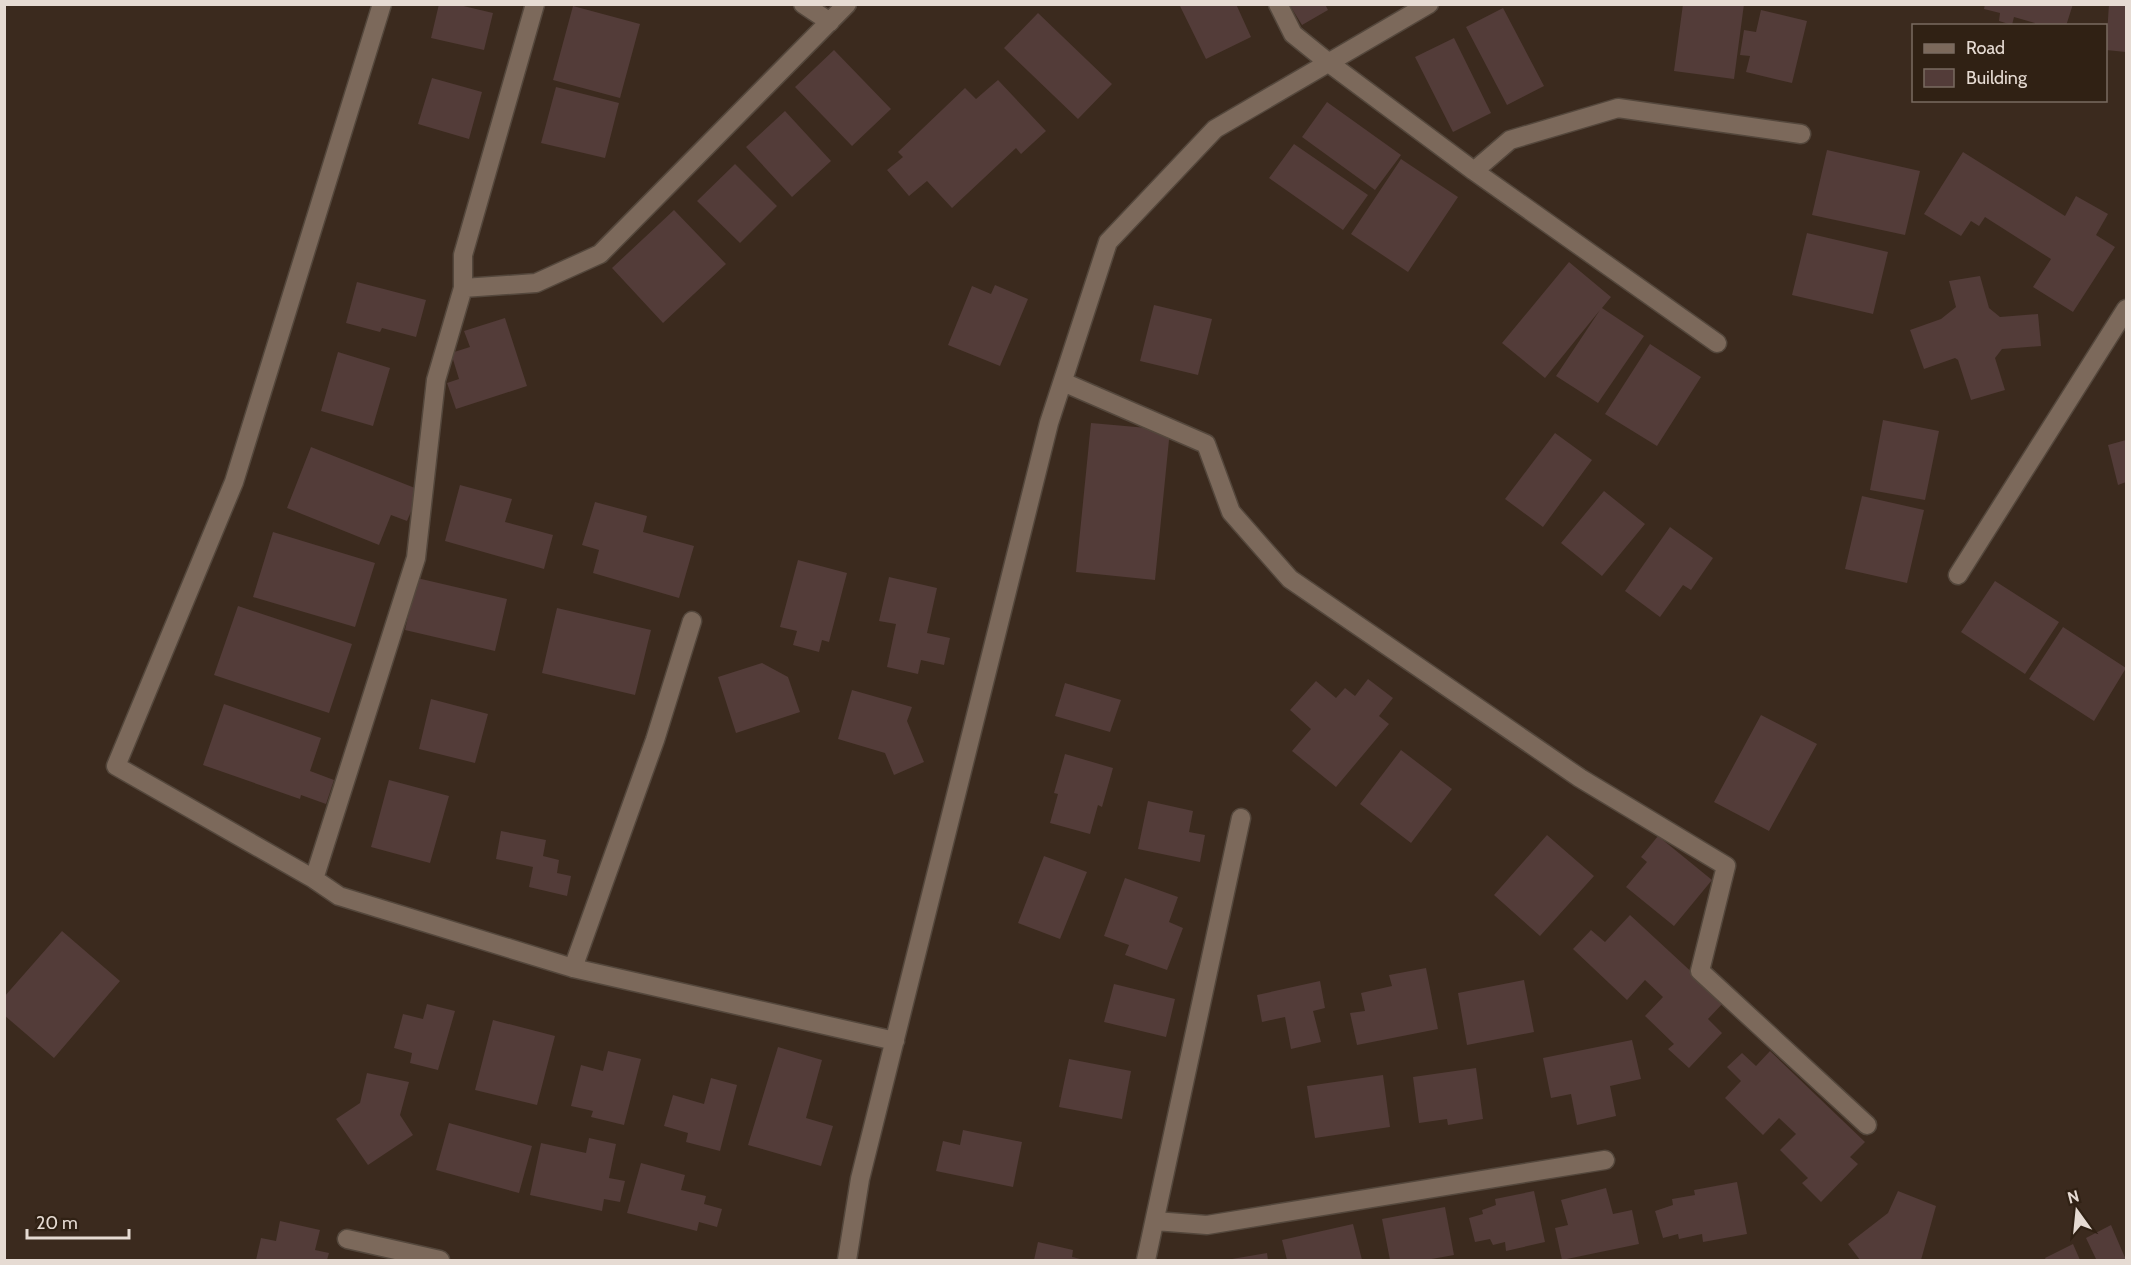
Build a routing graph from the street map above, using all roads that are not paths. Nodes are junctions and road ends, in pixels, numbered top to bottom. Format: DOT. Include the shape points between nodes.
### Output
graph roads {
  1 [pos="382,4"];
  2 [pos="535,4"];
  3 [pos="803,4"];
  4 [pos="847,4"];
  5 [pos="1278,4"];
  6 [pos="1430,4"];
  7 [pos="830,22"];
  8 [pos="1329,63"];
  9 [pos="1801,134"];
  10 [pos="1474,171"];
  11 [pos="463,288"];
  12 [pos="2127,309"];
  13 [pos="1717,343"];
  14 [pos="1063,382"];
  15 [pos="1958,575"];
  16 [pos="692,621"];
  17 [pos="1241,818"];
  18 [pos="314,879"];
  19 [pos="573,968"];
  20 [pos="895,1041"];
  21 [pos="1867,1125"];
  22 [pos="1605,1160"];
  23 [pos="1155,1221"];
  24 [pos="347,1239"];
  25 [pos="440,1260"];
  26 [pos="847,1260"];
  27 [pos="1146,1260"];
  1 -- 18 [label="street" via="234,482 116,766"];
  2 -- 11 [label="street" via="463,255"];
  3 -- 7 [label="street"];
  4 -- 7 [label="street"];
  5 -- 8 [label="street" via="1293,34"];
  6 -- 8 [label="street"];
  7 -- 11 [label="street" via="600,254 536,282"];
  8 -- 10 [label="street"];
  8 -- 14 [label="street" via="1215,129 1108,242"];
  9 -- 10 [label="street" via="1618,108 1510,140"];
  10 -- 13 [label="street"];
  11 -- 18 [label="street" via="436,380 416,558"];
  12 -- 15 [label="street"];
  14 -- 20 [label="street" via="1049,423"];
  14 -- 21 [label="street" via="1206,444 1231,512 1290,579 1580,778 1726,866 1700,971"];
  16 -- 19 [label="street" via="655,740"];
  17 -- 23 [label="street"];
  18 -- 19 [label="street" via="339,896"];
  19 -- 20 [label="street"];
  20 -- 26 [label="street" via="860,1179"];
  22 -- 23 [label="street" via="1207,1225"];
  23 -- 27 [label="street"];
  24 -- 25 [label="street"];
}
